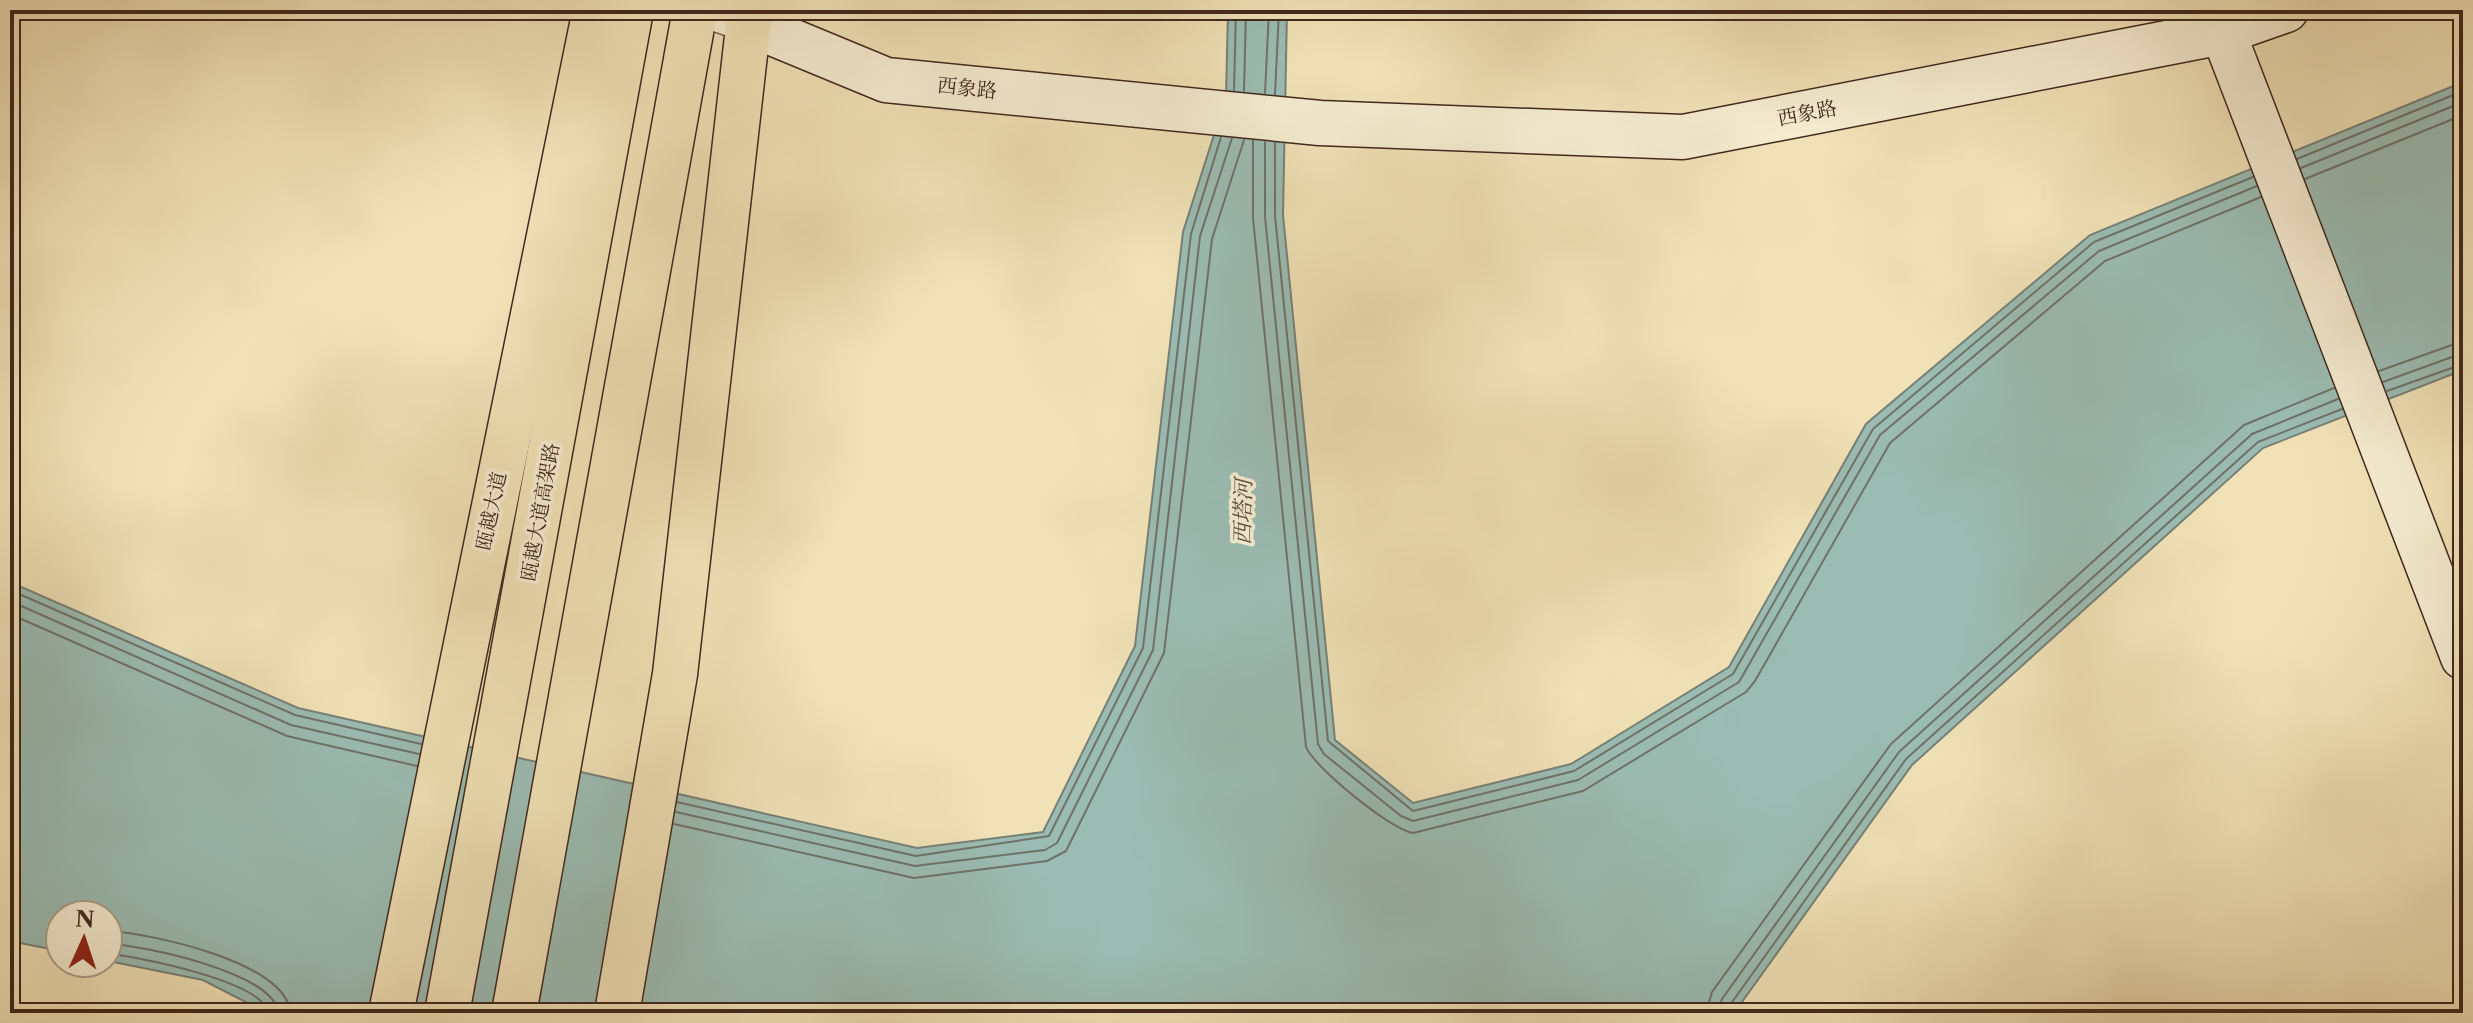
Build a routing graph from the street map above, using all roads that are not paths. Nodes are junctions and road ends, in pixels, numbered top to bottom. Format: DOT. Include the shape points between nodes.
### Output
graph roads {
  1 [pos="595,10"];
  2 [pos="631,10"];
  3 [pos="695,10"];
  4 [pos="2286,10"];
  5 [pos="736,14"];
  6 [pos="2223,32"];
  7 [pos="2463,657"];
  8 [pos="500,731"];
  9 [pos="561,745"];
  10 [pos="391,1013"];
  11 [pos="413,1013"];
  12 [pos="447,1013"];
  13 [pos="514,1013"];
  14 [pos="546,1013"];
  15 [pos="617,1013"];
  1 -- 10 [label="highway, 瓯越大道"];
  2 -- 8 [label="highway, 瓯越大道高架路"];
  3 -- 9 [label="highway"];
  4 -- 6 [label="street, 西象路"];
  5 -- 6 [label="street, 西象路" via="886,80 1320,123 1683,137"];
  5 -- 15 [label="highway" via="675,674"];
  6 -- 7 [label="street"];
  8 -- 11 [label="highway"];
  8 -- 12 [label="highway, 瓯越大道高架路"];
  9 -- 13 [label="highway"];
  9 -- 14 [label="highway"];
}
